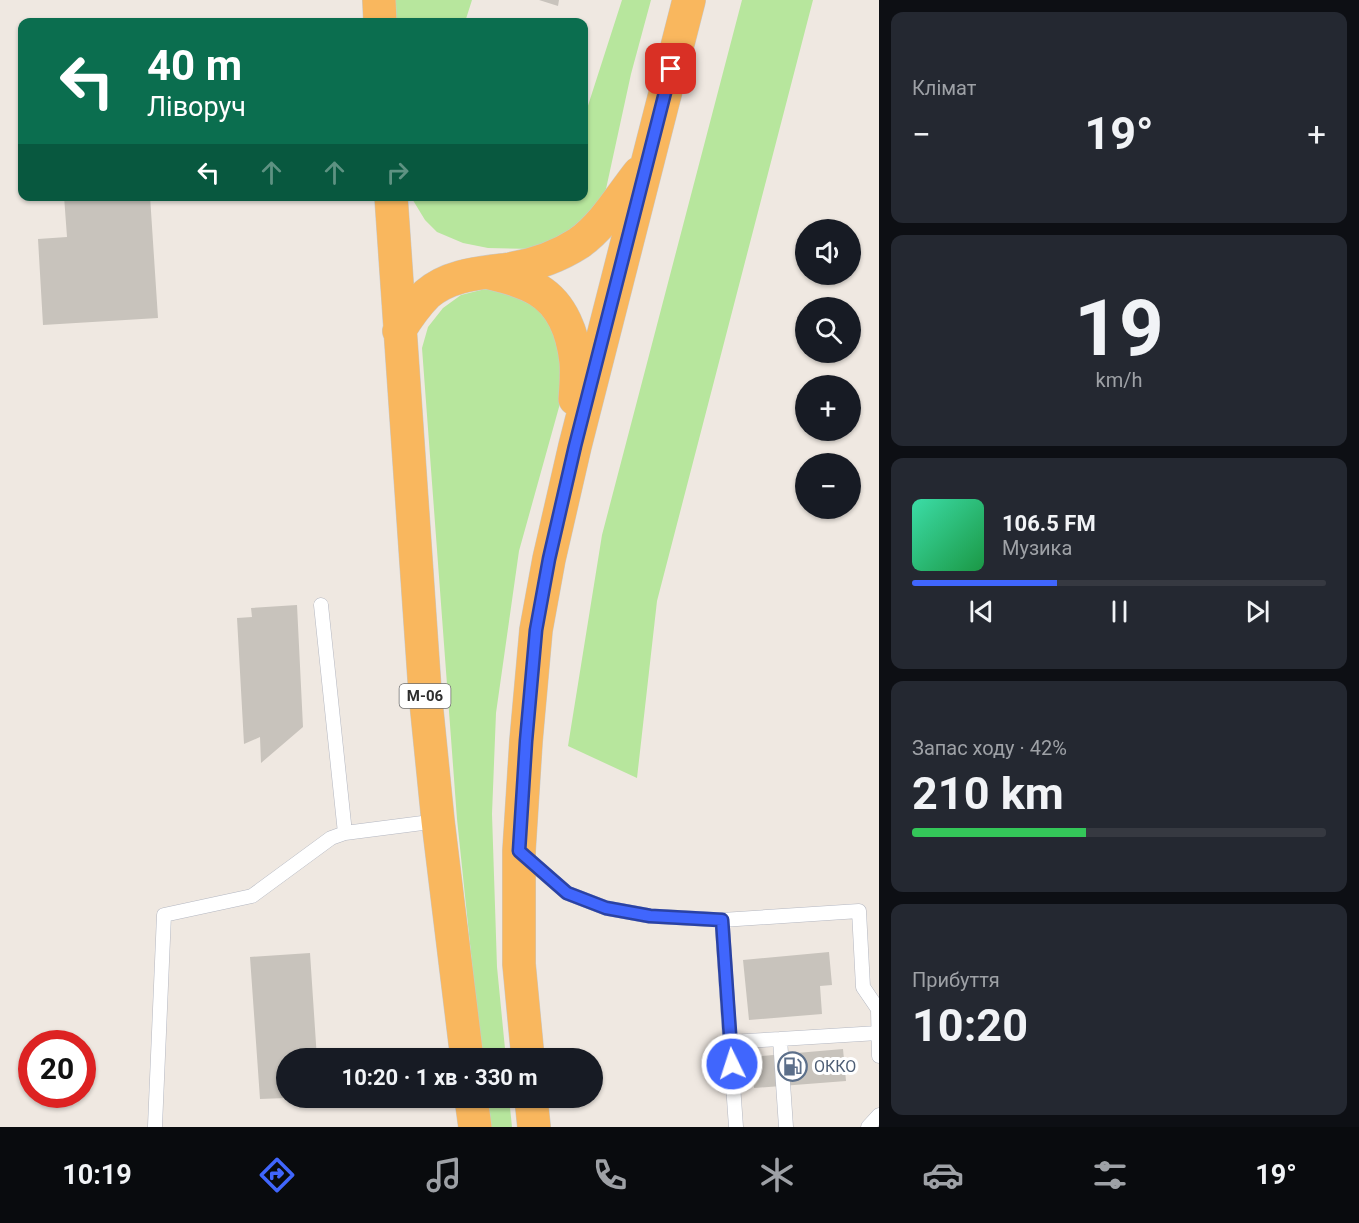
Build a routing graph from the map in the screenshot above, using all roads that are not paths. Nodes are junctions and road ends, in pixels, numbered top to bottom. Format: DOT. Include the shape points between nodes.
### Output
graph roads {
  1 [pos="379,0"];
  2 [pos="688,0"];
  3 [pos="380,18"];
  4 [pos="647,161"];
  5 [pos="391,201"];
  6 [pos="486,272"];
  7 [pos="399,331"];
  8 [pos="575,446"];
  9 [pos="321,605"];
  10 [pos="438,821"];
  11 [pos="345,833"];
  12 [pos="519,851"];
  13 [pos="722,920"];
  14 [pos="878,1033"];
  15 [pos="780,1039"];
  16 [pos="730,1042"];
  17 [pos="466,1048"];
  18 [pos="527,1048"];
  19 [pos="879,1056"];
  20 [pos="472,1108"];
  21 [pos="532,1108"];
  22 [pos="879,1115"];
  23 [pos="156,1126"];
  24 [pos="475,1127"];
  25 [pos="534,1127"];
  26 [pos="736,1127"];
  27 [pos="786,1127"];
  28 [pos="868,1127"];
  1 -- 3 [label="highway"];
  2 -- 4 [label="highway"];
  4 -- 6 [label="highway" via="602,223 578,243 537,262"];
  4 -- 8 [label="highway"];
  5 -- 7 [label="highway, М-06"];
  6 -- 7 [label="highway" via="440,285 427,294"];
  6 -- 8 [label="highway" via="520,281 539,291 556,305 570,330 576,362"];
  7 -- 10 [label="highway, М-06"];
  8 -- 12 [label="highway" via="536,630"];
  9 -- 11 [label="lane"];
  10 -- 11 [label="lane"];
  10 -- 17 [label="highway, М-06"];
  11 -- 23 [label="lane" via="331,838 252,896 164,915"];
  12 -- 13 [label="lane" via="567,893 606,908 650,916"];
  12 -- 18 [label="highway" via="519,964"];
  13 -- 14 [label="lane" via="859,910 863,987 878,1009"];
  13 -- 16 [label="lane"];
  14 -- 15 [label="lane"];
  14 -- 19 [label="lane"];
  15 -- 16 [label="lane"];
  15 -- 27 [label="lane"];
  16 -- 26 [label="lane"];
  20 -- 24 [label="highway"];
  21 -- 25 [label="highway"];
  22 -- 28 [label="lane"];
}
